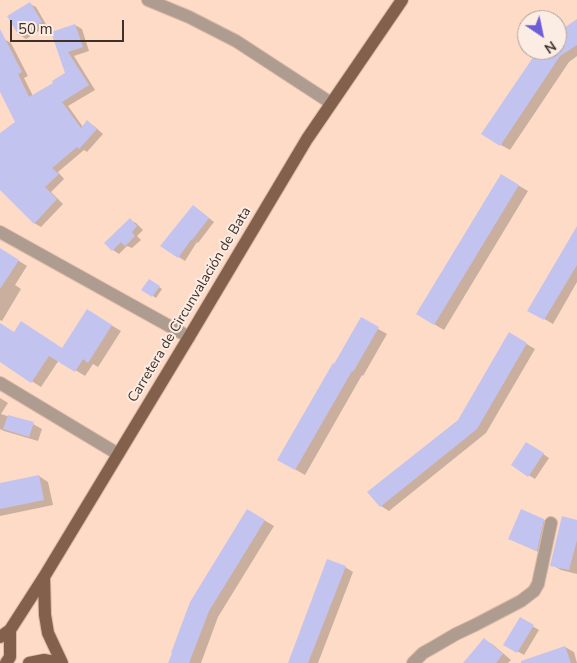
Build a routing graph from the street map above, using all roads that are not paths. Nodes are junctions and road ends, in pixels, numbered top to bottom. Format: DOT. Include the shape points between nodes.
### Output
graph roads {
  1 [pos="148,0"];
  2 [pos="402,0"];
  3 [pos="331,103"];
  4 [pos="0,232"];
  5 [pos="190,337"];
  6 [pos="0,383"];
  7 [pos="118,454"];
  8 [pos="552,523"];
  9 [pos="44,577"];
  10 [pos="5,634"];
  11 [pos="6,663"];
  12 [pos="29,663"];
  13 [pos="61,663"];
  14 [pos="413,663"];
  1 -- 3 [label="street" via="236,41"];
  2 -- 3 [label="main road, Carretera de Circunvalación de Bata"];
  3 -- 5 [label="main road, Carretera de Circunvalación de Bata"];
  4 -- 5 [label="street"];
  5 -- 7 [label="main road, Carretera de Circunvalación de Bata"];
  6 -- 7 [label="street"];
  7 -- 9 [label="main road, Carretera de Circunvalación de Bata"];
  8 -- 14 [label="street" via="534,592 432,648"];
  9 -- 10 [label="main road, Carretera de Circunvalación de Bata"];
  9 -- 13 [label="main road" via="48,633"];
  10 -- 11 [label="main road, Carretera de Circunvalación de Bata" via="10,657"];
  12 -- 13 [label="main road" via="44,660"];
}
